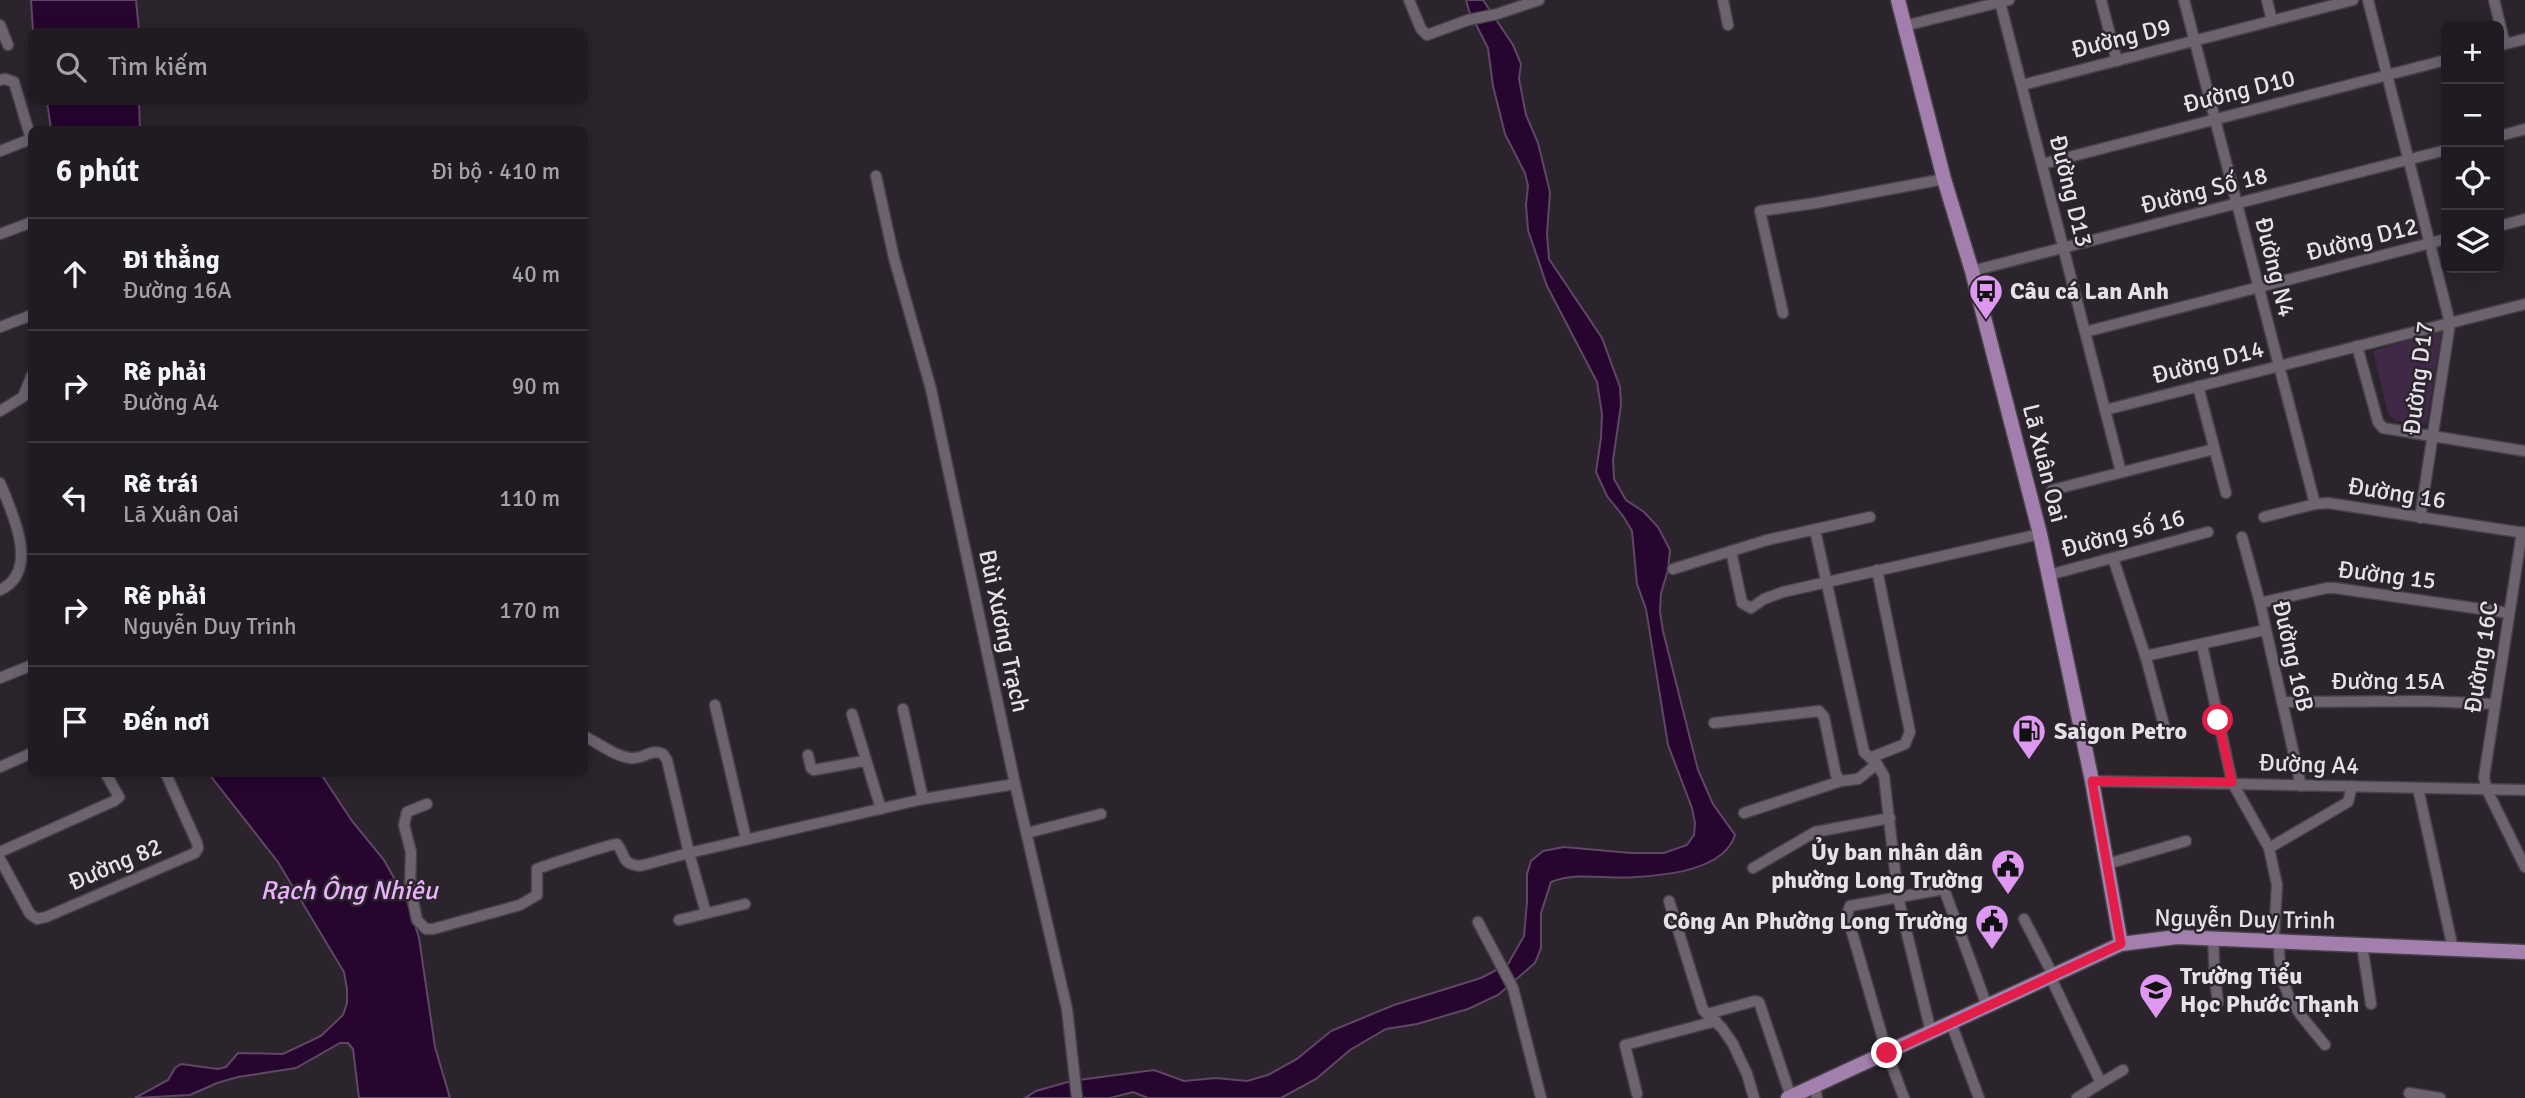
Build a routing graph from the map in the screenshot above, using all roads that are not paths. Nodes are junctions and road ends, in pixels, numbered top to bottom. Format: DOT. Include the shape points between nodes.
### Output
graph roads {
  1 [pos="1409,0"];
  2 [pos="1539,0"];
  3 [pos="1723,0"];
  4 [pos="1898,0"];
  5 [pos="2101,0"];
  6 [pos="2185,0"];
  7 [pos="2267,0"];
  8 [pos="2353,0"];
  9 [pos="2368,0"];
  10 [pos="2494,0"];
  11 [pos="2004,1"];
  12 [pos="2272,21"];
  13 [pos="2498,21"];
  14 [pos="0,25"];
  15 [pos="1728,25"];
  16 [pos="1904,26"];
  17 [pos="2525,39"];
  18 [pos="2195,41"];
  19 [pos="2504,44"];
  20 [pos="8,45"];
  21 [pos="2117,61"];
  22 [pos="2441,61"];
  23 [pos="2388,75"];
  24 [pos="0,80"];
  25 [pos="2022,85"];
  26 [pos="2215,119"];
  27 [pos="28,126"];
  28 [pos="2525,130"];
  29 [pos="2504,135"];
  30 [pos="28,140"];
  31 [pos="0,151"];
  32 [pos="2441,151"];
  33 [pos="2409,159"];
  34 [pos="2042,164"];
  35 [pos="876,176"];
  36 [pos="1944,178"];
  37 [pos="2237,203"];
  38 [pos="2525,219"];
  39 [pos="28,224"];
  40 [pos="2504,225"];
  41 [pos="0,234"];
  42 [pos="2441,240"];
  43 [pos="2431,243"];
  44 [pos="2064,248"];
  45 [pos="1972,271"];
  46 [pos="2259,287"];
  47 [pos="2525,304"];
  48 [pos="1783,313"];
  49 [pos="28,316"];
  50 [pos="2450,323"];
  51 [pos="0,327"];
  52 [pos="2085,332"];
  53 [pos="2357,346"];
  54 [pos="2279,366"];
  55 [pos="28,385"];
  56 [pos="2198,387"];
  57 [pos="2105,410"];
  58 [pos="0,411"];
  59 [pos="2433,438"];
  60 [pos="2214,449"];
  61 [pos="2525,451"];
  62 [pos="2121,472"];
  63 [pos="0,483"];
  64 [pos="2052,490"];
  65 [pos="2226,493"];
  66 [pos="4,501"];
  67 [pos="2315,504"];
  68 [pos="1870,517"];
  69 [pos="2264,517"];
  70 [pos="2420,517"];
  71 [pos="1815,530"];
  72 [pos="2207,532"];
  73 [pos="2524,533"];
  74 [pos="2040,534"];
  75 [pos="2242,537"];
  76 [pos="1731,551"];
  77 [pos="2113,558"];
  78 [pos="1673,569"];
  79 [pos="1877,570"];
  80 [pos="2049,575"];
  81 [pos="1827,581"];
  82 [pos="0,590"];
  83 [pos="2260,603"];
  84 [pos="2509,612"];
  85 [pos="2265,629"];
  86 [pos="2202,645"];
  87 [pos="2145,656"];
  88 [pos="28,666"];
  89 [pos="0,678"];
  90 [pos="2282,702"];
  91 [pos="2494,704"];
  92 [pos="715,705"];
  93 [pos="903,709"];
  94 [pos="852,714"];
  95 [pos="1714,723"];
  96 [pos="2165,729"];
  97 [pos="588,738"];
  98 [pos="28,755"];
  99 [pos="808,755"];
  100 [pos="864,761"];
  101 [pos="1874,761"];
  102 [pos="0,767"];
  103 [pos="108,777"];
  104 [pos="167,777"];
  105 [pos="1841,781"];
  106 [pos="2092,781"];
  107 [pos="2232,782"];
  108 [pos="1015,784"];
  109 [pos="2301,786"];
  110 [pos="2352,786"];
  111 [pos="2418,788"];
  112 [pos="2486,788"];
  113 [pos="2525,790"];
  114 [pos="923,799"];
  115 [pos="427,804"];
  116 [pos="881,809"];
  117 [pos="1744,813"];
  118 [pos="1101,814"];
  119 [pos="1890,818"];
  120 [pos="1027,833"];
  121 [pos="746,839"];
  122 [pos="2186,841"];
  123 [pos="2269,848"];
  124 [pos="0,852"];
  125 [pos="689,853"];
  126 [pos="0,859"];
  127 [pos="2107,864"];
  128 [pos="2525,867"];
  129 [pos="1753,868"];
  130 [pos="1898,897"];
  131 [pos="1669,901"];
  132 [pos="745,904"];
  133 [pos="706,913"];
  134 [pos="679,919"];
  135 [pos="2024,919"];
  136 [pos="1478,922"];
  137 [pos="2213,939"];
  138 [pos="2277,940"];
  139 [pos="2121,944"];
  140 [pos="2362,945"];
  141 [pos="2452,949"];
  142 [pos="2525,952"];
  143 [pos="2052,975"];
  144 [pos="2218,1002"];
  145 [pos="2371,1004"];
  146 [pos="1987,1006"];
  147 [pos="1711,1017"];
  148 [pos="1951,1023"];
  149 [pos="1931,1032"];
  150 [pos="2325,1045"];
  151 [pos="1887,1053"];
  152 [pos="2123,1070"];
  153 [pos="2101,1083"];
  154 [pos="1816,1092"];
  155 [pos="2409,1093"];
  156 [pos="1637,1094"];
  157 [pos="1789,1097"];
  158 [pos="1077,1098"];
  159 [pos="1541,1098"];
  160 [pos="1754,1098"];
  161 [pos="1904,1098"];
  162 [pos="1979,1098"];
  163 [pos="2077,1098"];
  164 [pos="2440,1098"];
  1 -- 2 [label="street" via="1427,35"];
  3 -- 15 [label="street"];
  4 -- 16 [label="main road, Lã Xuân Oai"];
  5 -- 21 [label="street"];
  6 -- 18 [label="street, Đường N4"];
  7 -- 12 [label="street"];
  8 -- 12 [label="street, Đường D9"];
  9 -- 23 [label="street, Đường D17"];
  10 -- 13 [label="street"];
  11 -- 16 [label="street"];
  11 -- 25 [label="street, Đường D13"];
  12 -- 18 [label="street, Đường D9"];
  14 -- 20 [label="street"];
  16 -- 36 [label="main road, Lã Xuân Oai"];
  17 -- 19 [label="street"];
  18 -- 21 [label="street, Đường D9"];
  18 -- 26 [label="street, Đường N4"];
  21 -- 25 [label="street, Đường D9"];
  22 -- 23 [label="street, Đường D10"];
  23 -- 26 [label="street, Đường D10"];
  23 -- 33 [label="street, Đường D17"];
  24 -- 27 [label="street" via="14,82"];
  25 -- 34 [label="street, Đường D13"];
  26 -- 34 [label="street, Đường D10"];
  26 -- 37 [label="street, Đường N4"];
  28 -- 29 [label="street"];
  30 -- 31 [label="street"];
  32 -- 33 [label="street, Đường Số 18"];
  33 -- 37 [label="street, Đường Số 18"];
  33 -- 43 [label="street, Đường D17"];
  34 -- 44 [label="street, Đường D13"];
  35 -- 108 [label="street, Bùi Xương Trạch" via="930,389"];
  36 -- 45 [label="main road, Lã Xuân Oai"];
  36 -- 48 [label="street" via="1760,211"];
  37 -- 44 [label="street, Đường Số 18"];
  37 -- 46 [label="street, Đường N4"];
  38 -- 40 [label="street"];
  39 -- 41 [label="street"];
  42 -- 43 [label="street, Đường D12"];
  43 -- 46 [label="street, Đường D12"];
  43 -- 50 [label="street, Đường D17"];
  44 -- 45 [label="street, Đường Số 18"];
  44 -- 52 [label="street, Đường D13"];
  45 -- 74 [label="main road, Lã Xuân Oai"];
  46 -- 52 [label="street, Đường D12"];
  46 -- 54 [label="street, Đường N4"];
  47 -- 50 [label="street, Đường D14"];
  49 -- 51 [label="street"];
  50 -- 53 [label="street, Đường D14"];
  50 -- 59 [label="street, Đường D17"];
  52 -- 57 [label="street, Đường D13"];
  53 -- 54 [label="street, Đường D14"];
  53 -- 59 [label="street" via="2380,425 2387,431"];
  54 -- 56 [label="street, Đường D14"];
  54 -- 67 [label="street, Đường N4"];
  55 -- 58 [label="street" via="23,397"];
  56 -- 57 [label="street, Đường D14"];
  56 -- 60 [label="street"];
  57 -- 62 [label="street, Đường D13"];
  59 -- 61 [label="street"];
  59 -- 70 [label="street, Đường D17"];
  60 -- 62 [label="street"];
  60 -- 65 [label="street"];
  62 -- 64 [label="street"];
  63 -- 66 [label="street"];
  66 -- 82 [label="street" via="21,538 17,576"];
  67 -- 69 [label="street, Đường 16"];
  67 -- 70 [label="street, Đường 16"];
  68 -- 71 [label="street"];
  70 -- 73 [label="street, Đường 16"];
  71 -- 76 [label="street"];
  71 -- 81 [label="street"];
  72 -- 77 [label="street, Đường số 16"];
  73 -- 84 [label="street, Đường 16C"];
  74 -- 79 [label="street"];
  74 -- 80 [label="main road, Lã Xuân Oai"];
  75 -- 83 [label="street, Đường 16B"];
  76 -- 78 [label="street"];
  76 -- 81 [label="street" via="1746,607"];
  77 -- 80 [label="street, Đường số 16"];
  77 -- 87 [label="street"];
  79 -- 81 [label="street"];
  79 -- 101 [label="street" via="1910,732 1905,744"];
  80 -- 106 [label="main road, Lã Xuân Oai"];
  81 -- 101 [label="street" via="1864,752"];
  83 -- 84 [label="street, Đường 15" via="2335,588"];
  83 -- 85 [label="street, Đường 16B"];
  84 -- 91 [label="street, Đường 16C"];
  85 -- 86 [label="street"];
  85 -- 90 [label="street, Đường 16B"];
  86 -- 87 [label="street"];
  86 -- 107 [label="street"];
  87 -- 96 [label="street"];
  88 -- 89 [label="street"];
  90 -- 91 [label="street, Đường 15A"];
  90 -- 109 [label="street, Đường 16B"];
  91 -- 112 [label="street, Đường 16C"];
  92 -- 121 [label="street"];
  93 -- 114 [label="street"];
  94 -- 100 [label="street"];
  95 -- 105 [label="street" via="1819,711 1825,717"];
  97 -- 125 [label="street" via="627,758 653,751 663,754"];
  98 -- 102 [label="street"];
  99 -- 100 [label="street" via="814,769"];
  100 -- 116 [label="street"];
  101 -- 105 [label="street" via="1858,779"];
  101 -- 119 [label="street" via="1884,776"];
  103 -- 124 [label="street" via="119,797 114,801"];
  104 -- 126 [label="street, Đường 82" via="197,844 195,853 37,919"];
  105 -- 117 [label="street"];
  106 -- 107 [label="street, Đường A4"];
  106 -- 127 [label="main road, Lã Xuân Oai"];
  107 -- 109 [label="street, Đường A4"];
  107 -- 123 [label="street"];
  108 -- 114 [label="street"];
  108 -- 120 [label="street, Bùi Xương Trạch"];
  109 -- 110 [label="street, Đường A4"];
  110 -- 111 [label="street, Đường A4"];
  110 -- 123 [label="street" via="2348,802"];
  111 -- 112 [label="street, Đường A4"];
  111 -- 141 [label="street"];
  112 -- 113 [label="street, Đường A4"];
  112 -- 128 [label="street"];
  114 -- 116 [label="street"];
  115 -- 125 [label="street" via="407,812 404,825 411,852 410,886 418,920 426,929 520,905 537,895 537,869 612,843 632,865"];
  116 -- 121 [label="street"];
  118 -- 120 [label="street"];
  119 -- 129 [label="street" via="1815,832"];
  119 -- 130 [label="street"];
  120 -- 158 [label="street, Bùi Xương Trạch" via="1067,1009"];
  121 -- 125 [label="street"];
  122 -- 127 [label="street"];
  123 -- 138 [label="street" via="2277,885"];
  125 -- 133 [label="street"];
  127 -- 139 [label="main road, Lã Xuân Oai"];
  130 -- 146 [label="street" via="1939,888 1946,892"];
  130 -- 149 [label="street"];
  130 -- 151 [label="street" via="1850,906 1847,915"];
  131 -- 147 [label="street" via="1703,1010"];
  132 -- 133 [label="street"];
  133 -- 134 [label="street"];
  135 -- 143 [label="street"];
  136 -- 159 [label="street" via="1514,992"];
  137 -- 138 [label="main road, Nguyễn Duy Trinh"];
  137 -- 139 [label="main road, Nguyễn Duy Trinh" via="2177,937"];
  137 -- 144 [label="street"];
  138 -- 140 [label="main road, Nguyễn Duy Trinh"];
  138 -- 150 [label="street" via="2288,998"];
  139 -- 143 [label="main road, Nguyễn Duy Trinh"];
  140 -- 141 [label="main road, Nguyễn Duy Trinh"];
  140 -- 145 [label="street"];
  141 -- 142 [label="main road, Nguyễn Duy Trinh"];
  143 -- 146 [label="main road, Nguyễn Duy Trinh"];
  143 -- 153 [label="street"];
  146 -- 148 [label="main road, Nguyễn Duy Trinh"];
  147 -- 156 [label="street" via="1625,1045"];
  147 -- 157 [label="street" via="1759,1002"];
  147 -- 160 [label="street" via="1733,1044"];
  148 -- 149 [label="main road, Nguyễn Duy Trinh"];
  148 -- 162 [label="street"];
  149 -- 151 [label="main road, Nguyễn Duy Trinh"];
  151 -- 154 [label="main road, Nguyễn Duy Trinh"];
  151 -- 161 [label="street"];
  152 -- 153 [label="street"];
  153 -- 163 [label="street"];
  154 -- 157 [label="main road, Nguyễn Duy Trinh"];
  155 -- 164 [label="street"];
}
